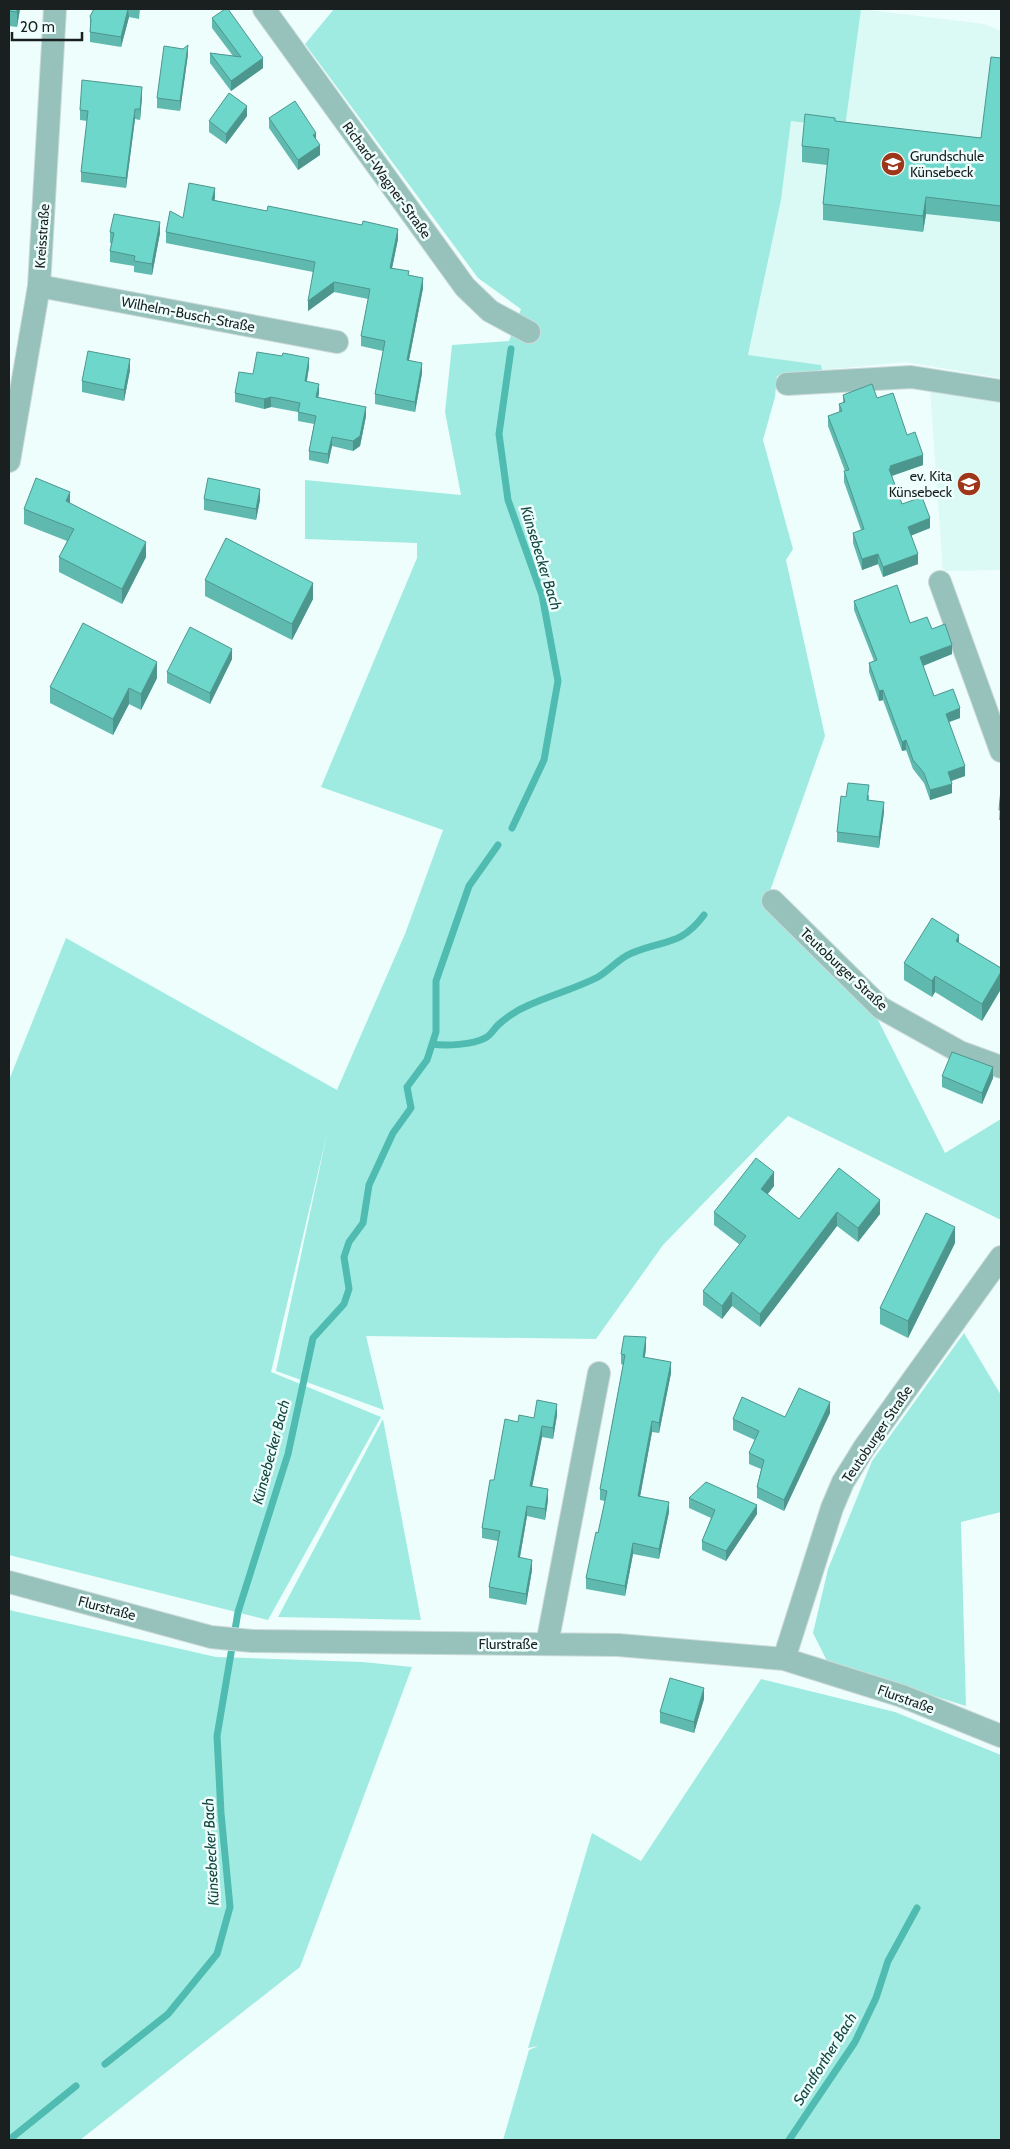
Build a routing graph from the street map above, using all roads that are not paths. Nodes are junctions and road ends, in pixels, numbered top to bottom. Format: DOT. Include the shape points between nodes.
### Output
graph roads {
  1 [pos="55,9"];
  2 [pos="264,9"];
  3 [pos="39,286"];
  4 [pos="529,332"];
  5 [pos="337,342"];
  6 [pos="788,384"];
  7 [pos="1001,391"];
  8 [pos="9,461"];
  9 [pos="940,582"];
  10 [pos="1001,751"];
  11 [pos="773,901"];
  12 [pos="1001,1067"];
  13 [pos="1001,1257"];
  14 [pos="598,1373"];
  15 [pos="9,1582"];
  16 [pos="547,1644"];
  17 [pos="784,1659"];
  18 [pos="1001,1736"];
  1 -- 3 [label="street, Kreisstraße"];
  2 -- 4 [label="street, Richard-Wagner-Straße" via="465,286 490,312"];
  3 -- 5 [label="street, Wilhelm-Busch-Straße"];
  3 -- 8 [label="street, Kreisstraße"];
  6 -- 7 [label="street" via="911,377"];
  9 -- 10 [label="street"];
  11 -- 12 [label="street, Teutoburger Straße" via="881,1008 960,1052"];
  13 -- 17 [label="street, Teutoburger Straße" via="843,1482"];
  14 -- 16 [label="street"];
  15 -- 16 [label="street, Flurstraße" via="211,1637 252,1641"];
  16 -- 17 [label="street, Flurstraße" via="618,1645"];
  17 -- 18 [label="street, Flurstraße" via="902,1696"];
}
